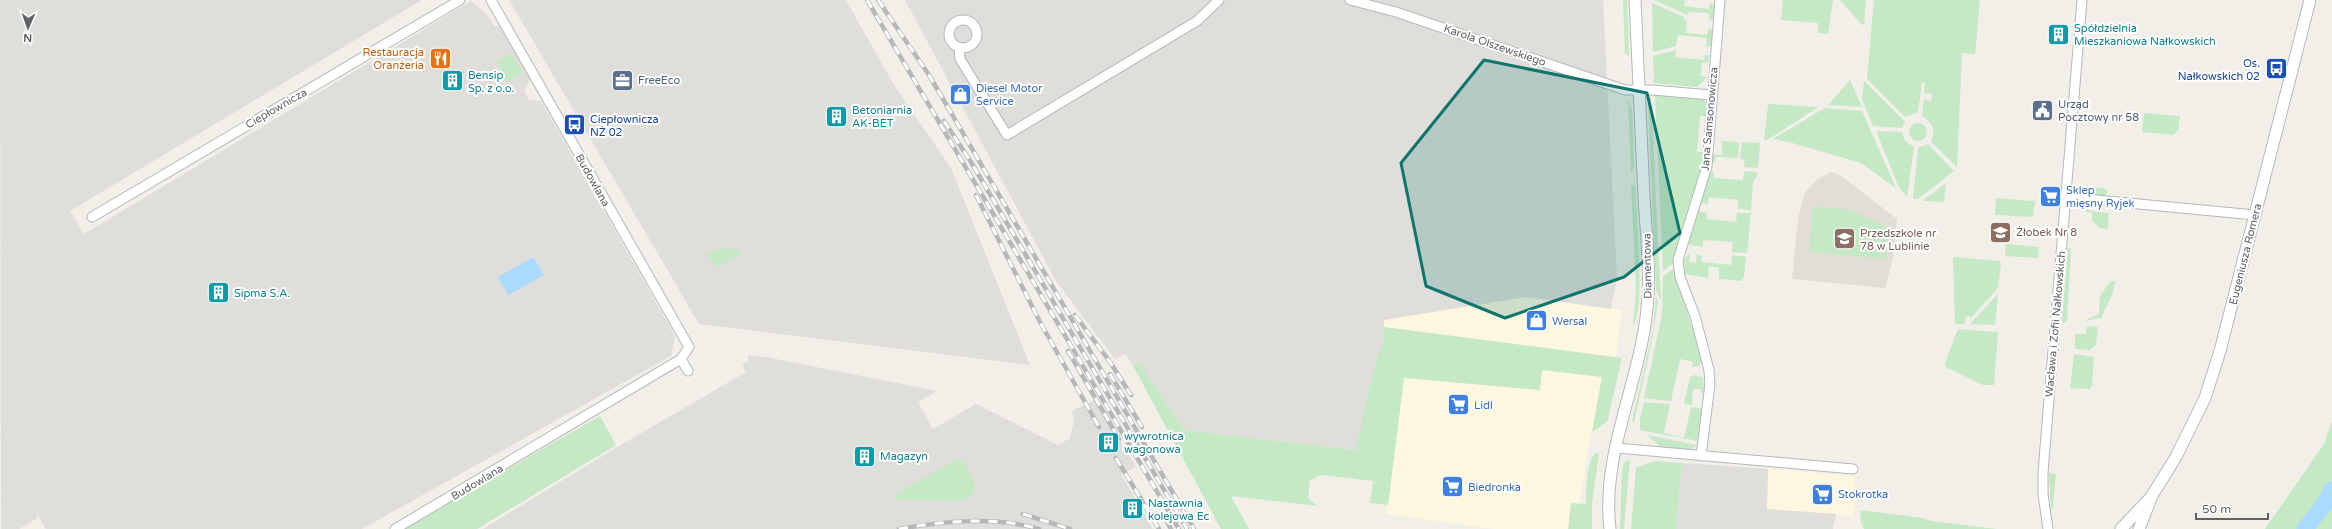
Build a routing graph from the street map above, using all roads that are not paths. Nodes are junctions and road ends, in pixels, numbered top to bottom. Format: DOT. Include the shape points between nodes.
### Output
graph roads {
  1 [pos="460,0"];
  2 [pos="491,0"];
  3 [pos="1219,0"];
  4 [pos="1350,0"];
  5 [pos="1635,0"];
  6 [pos="1720,0"];
  7 [pos="2082,0"];
  8 [pos="2310,0"];
  9 [pos="959,47"];
  10 [pos="1639,90"];
  11 [pos="1711,95"];
  12 [pos="2065,197"];
  13 [pos="2255,215"];
  14 [pos="92,217"];
  15 [pos="681,359"];
  16 [pos="688,371"];
  17 [pos="1617,448"];
  18 [pos="1701,456"];
  19 [pos="1853,469"];
  20 [pos="2151,497"];
  21 [pos="395,529"];
  22 [pos="1610,529"];
  23 [pos="2048,529"];
  24 [pos="2121,529"];
  25 [pos="2138,529"];
  1 -- 14 [label="street, Ciepłownicza"];
  2 -- 15 [label="street, Budowlana" via="689,347"];
  3 -- 9 [label="street" via="1197,21 1007,135 960,60"];
  4 -- 10 [label="street, Karola Olszewskiego" via="1396,12 1607,85 1625,90"];
  5 -- 10 [label="street, Diamentowa"];
  6 -- 11 [label="street, Jana Samsonowicza"];
  7 -- 12 [label="street, Wacława i Zofii Nałkowskich"];
  8 -- 13 [label="street, Eugeniusza Romera"];
  10 -- 11 [label="street, Karola Olszewskiego"];
  10 -- 17 [label="street, Diamentowa" via="1647,308 1643,338"];
  11 -- 18 [label="street, Jana Samsonowicza" via="1707,166 1678,260 1680,278 1695,316 1709,370 1710,384"];
  12 -- 13 [label="street"];
  12 -- 23 [label="street, Wacława i Zofii Nałkowskich" via="2043,472"];
  13 -- 20 [label="street, Eugeniusza Romera" via="2205,398 2183,445"];
  15 -- 16 [label="street"];
  15 -- 21 [label="street, Budowlana"];
  17 -- 18 [label="street"];
  17 -- 22 [label="street, Diamentowa" via="1609,485"];
  18 -- 19 [label="street"];
  20 -- 24 [label="street, Eugeniusza Romera"];
  20 -- 25 [label="street, Eugeniusza Romera"];
}
